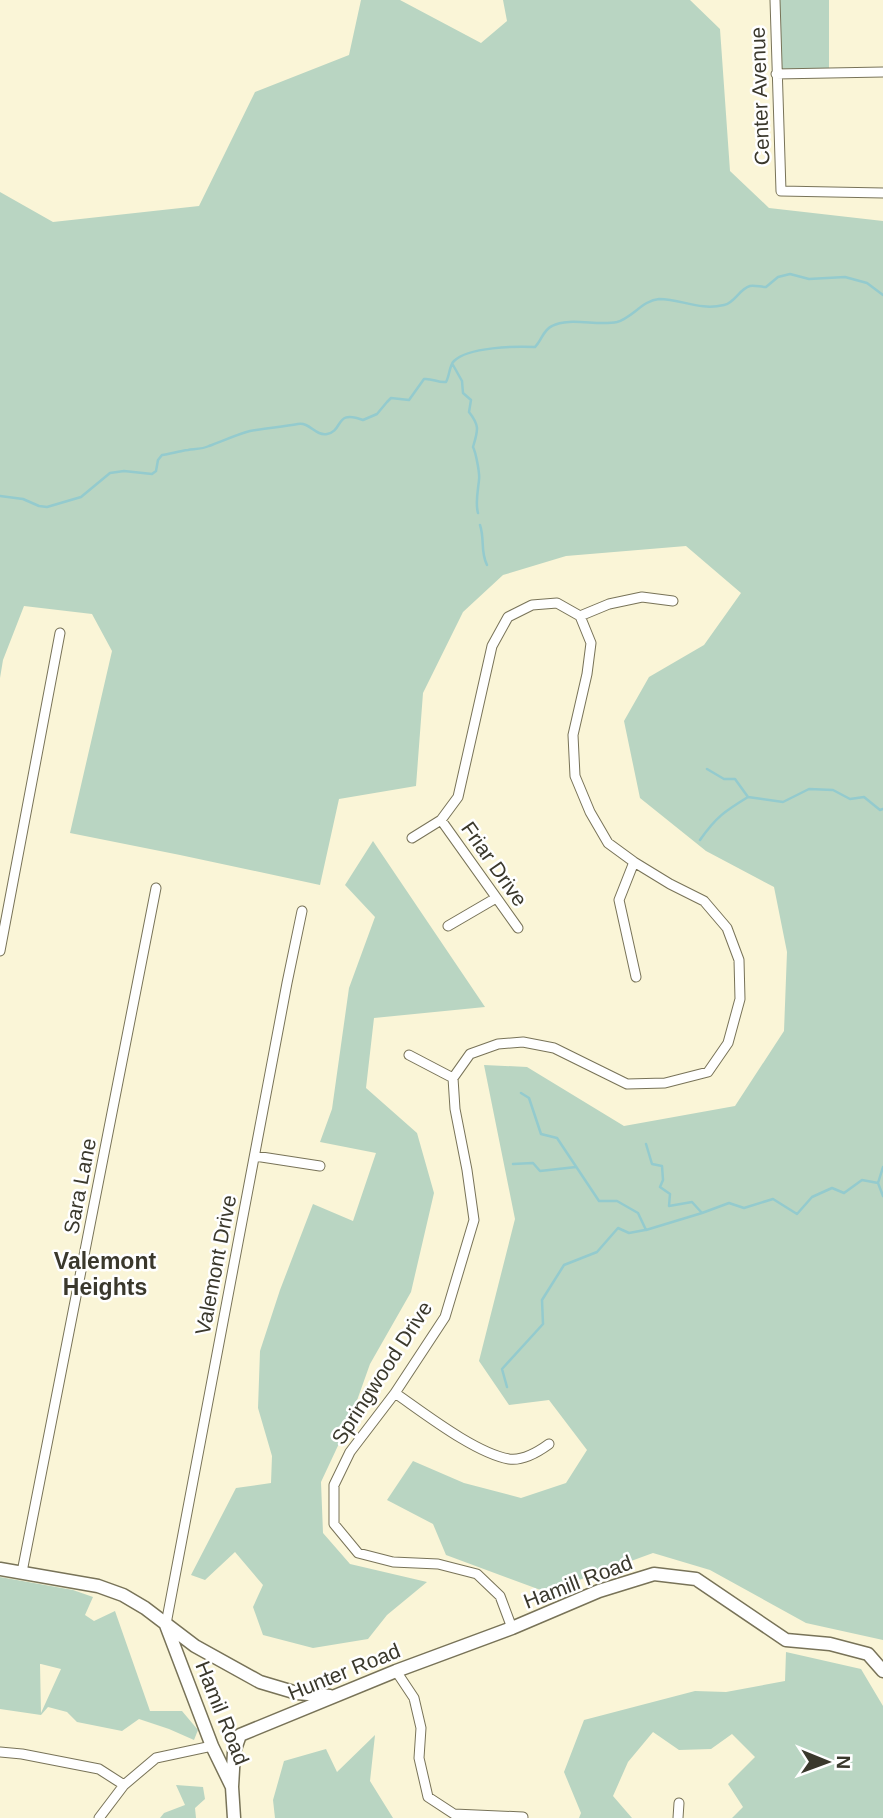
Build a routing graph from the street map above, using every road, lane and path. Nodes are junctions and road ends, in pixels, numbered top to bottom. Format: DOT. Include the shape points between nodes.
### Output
graph roads {
  1 [pos="775,0"];
  2 [pos="883,72"];
  3 [pos="776,74"];
  4 [pos="883,193"];
  5 [pos="673,601"];
  6 [pos="580,616"];
  7 [pos="60,633"];
  8 [pos="441,820"];
  9 [pos="412,838"];
  10 [pos="634,862"];
  11 [pos="156,888"];
  12 [pos="496,898"];
  13 [pos="302,911"];
  14 [pos="449,926"];
  15 [pos="518,928"];
  16 [pos="0,950"];
  17 [pos="636,977"];
  18 [pos="409,1055"];
  19 [pos="453,1078"];
  20 [pos="255,1156"];
  21 [pos="320,1166"];
  22 [pos="395,1393"];
  23 [pos="549,1444"];
  24 [pos="0,1569"];
  25 [pos="22,1572"];
  26 [pos="166,1624"];
  27 [pos="512,1628"];
  28 [pos="396,1671"];
  29 [pos="883,1671"];
  30 [pos="333,1696"];
  31 [pos="212,1746"];
  32 [pos="0,1752"];
  33 [pos="124,1785"];
  34 [pos="232,1787"];
  35 [pos="679,1803"];
  36 [pos="454,1816"];
  37 [pos="523,1817"];
  38 [pos="99,1818"];
  39 [pos="234,1818"];
  40 [pos="678,1818"];
  1 -- 3 [label="street, Center Avenue"];
  2 -- 3 [label="street"];
  3 -- 4 [label="street, Center Avenue" via="780,191"];
  5 -- 6 [label="street" via="642,597"];
  6 -- 8 [label="street" via="557,603 532,605 508,617 492,646 458,797"];
  6 -- 10 [label="street" via="591,643 573,735 575,776 608,843"];
  7 -- 16 [label="street"];
  8 -- 9 [label="street"];
  8 -- 12 [label="street, Friar Drive"];
  10 -- 17 [label="street" via="619,900"];
  10 -- 19 [label="street" via="704,901 727,928 739,960 740,999 728,1043 708,1072 665,1083 626,1084 554,1048 523,1042 498,1044 470,1054"];
  11 -- 25 [label="street, Sara Lane"];
  12 -- 14 [label="street"];
  12 -- 15 [label="street, Friar Drive"];
  13 -- 20 [label="street, Valemont Drive"];
  18 -- 19 [label="street"];
  19 -- 22 [label="street, Springwood Drive" via="474,1220 444,1317"];
  20 -- 21 [label="street"];
  20 -- 26 [label="street, Valemont Drive"];
  22 -- 23 [label="street" via="454,1434 511,1460"];
  22 -- 27 [label="street, Springwood Drive" via="349,1452 334,1485 334,1524 358,1553 393,1562 438,1563 477,1574 500,1596"];
  24 -- 25 [label="street, Hamil Road"];
  25 -- 26 [label="street, Hamil Road" via="123,1595"];
  26 -- 30 [label="street, Hamil Road" via="195,1646 261,1682 297,1693"];
  26 -- 31 [label="street, Hamil Road"];
  27 -- 28 [label="street, Hunter Road"];
  27 -- 29 [label="street, Hamill Road" via="599,1591 654,1574 696,1578 786,1640 868,1654"];
  28 -- 30 [label="street, Hunter Road"];
  28 -- 36 [label="street" via="414,1698 428,1797"];
  30 -- 34 [label="street, Hunter Road" via="240,1735"];
  31 -- 33 [label="street" via="156,1758"];
  31 -- 34 [label="street, Hamil Road"];
  32 -- 33 [label="street" via="99,1769"];
  33 -- 38 [label="street"];
  34 -- 39 [label="street, Hamil Road"];
  35 -- 40 [label="street"];
  36 -- 37 [label="street"];
}
